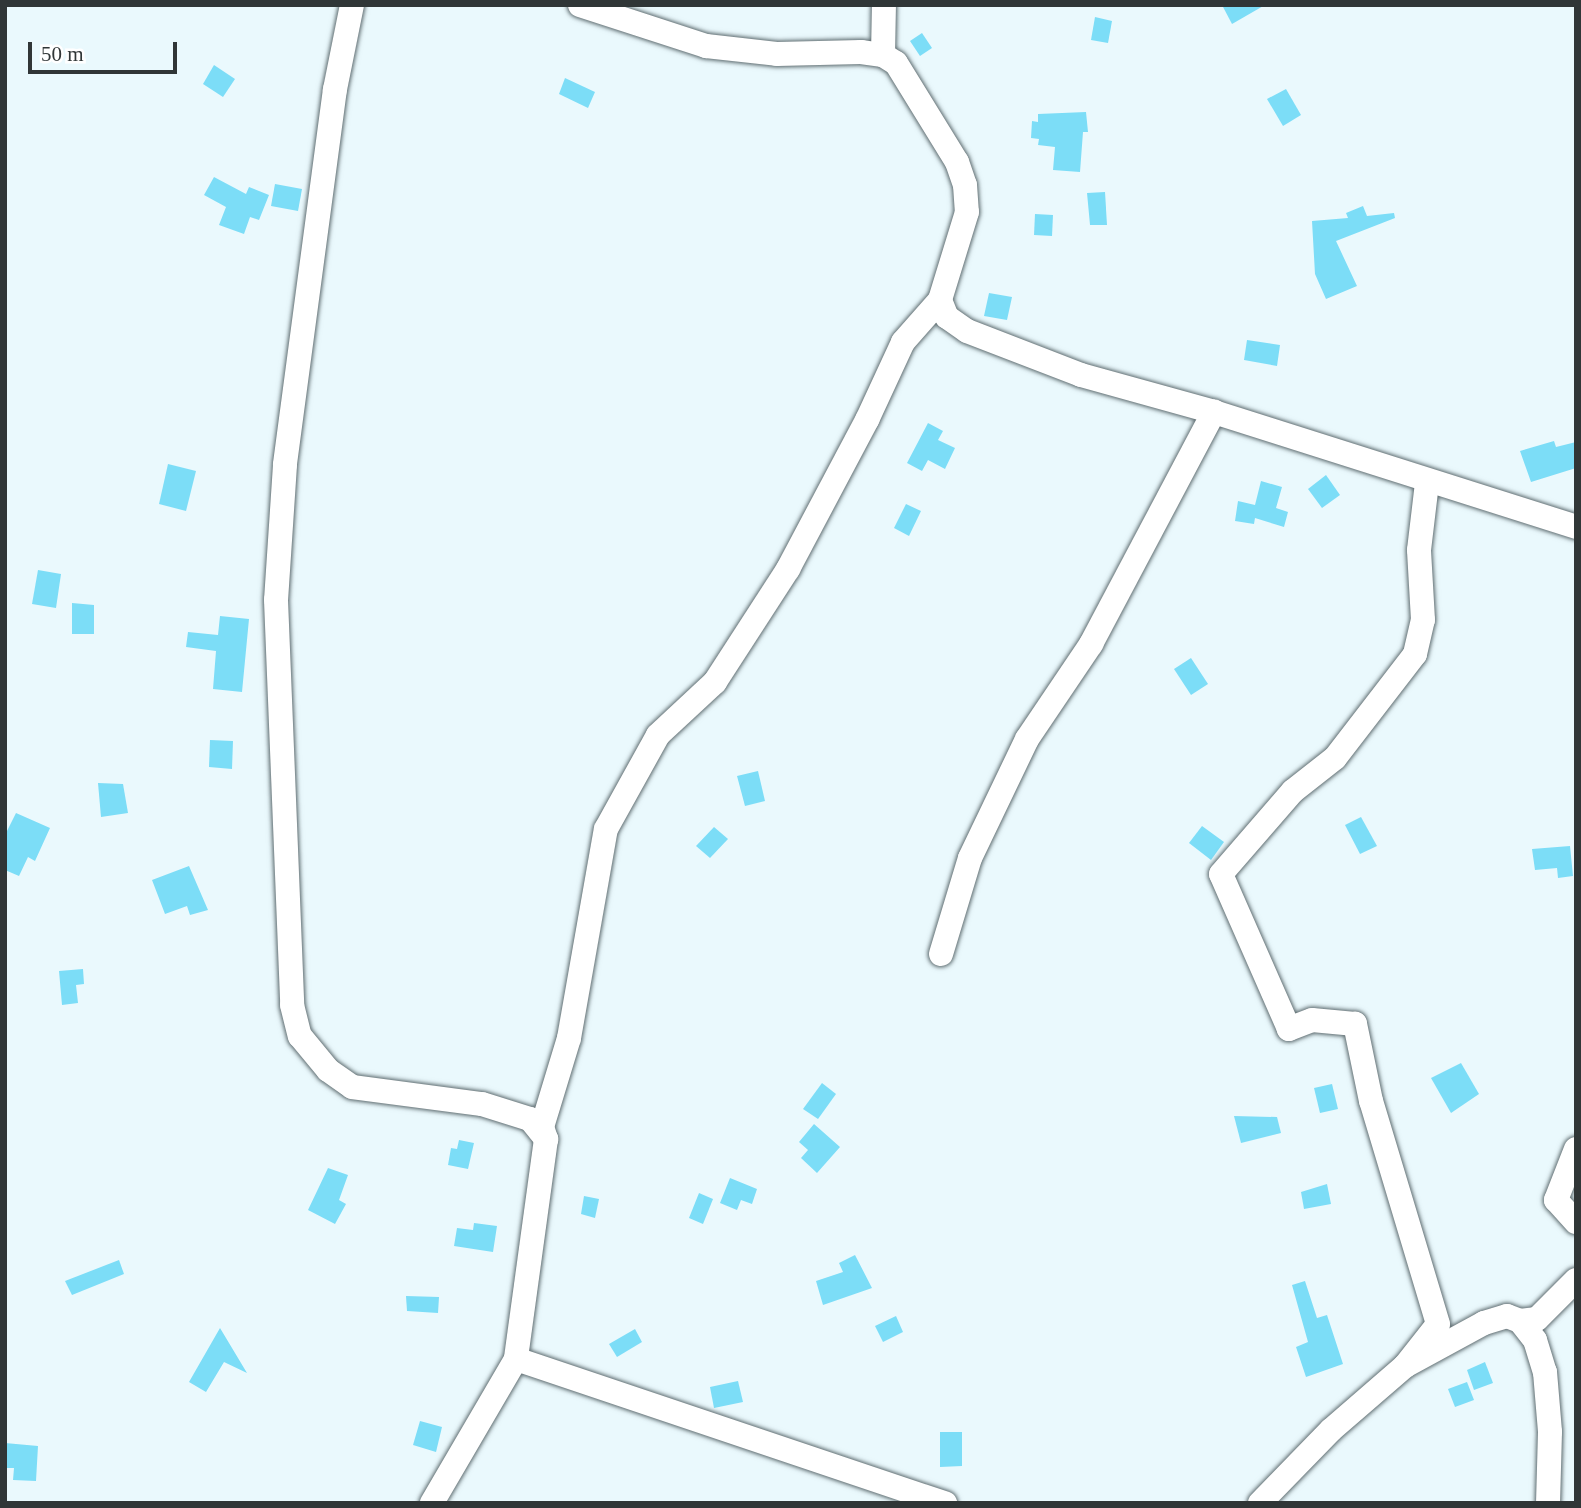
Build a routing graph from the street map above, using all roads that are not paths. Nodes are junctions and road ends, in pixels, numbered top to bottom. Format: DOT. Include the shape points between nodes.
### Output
graph roads {
  1 [pos="352,5"];
  2 [pos="580,5"];
  3 [pos="884,5"];
  4 [pos="883,55"];
  5 [pos="940,300"];
  6 [pos="1214,412"];
  7 [pos="1427,483"];
  8 [pos="1576,527"];
  9 [pos="941,954"];
  10 [pos="546,1139"];
  11 [pos="1576,1149"];
  12 [pos="1576,1222"];
  13 [pos="1576,1280"];
  14 [pos="1520,1321"];
  15 [pos="516,1359"];
  16 [pos="1405,1366"];
  17 [pos="432,1503"];
  18 [pos="945,1503"];
  19 [pos="1260,1503"];
  20 [pos="1548,1503"];
  1 -- 10 [label="street" via="335,89 285,465 276,600 292,1005 300,1036 328,1070 352,1087 482,1104 530,1119"];
  2 -- 4 [label="street" via="706,46 777,54"];
  3 -- 4 [label="street"];
  4 -- 5 [label="street" via="909,79 965,185 967,212"];
  5 -- 6 [label="street" via="947,317 996,343 1081,375"];
  5 -- 10 [label="street" via="903,342 788,569 715,682 658,735 606,829 569,1038 542,1126"];
  6 -- 7 [label="street"];
  6 -- 9 [label="street" via="1091,644 1027,739 970,858"];
  7 -- 8 [label="street"];
  7 -- 16 [label="street" via="1419,551 1423,620 1415,654 1335,758 1293,791 1221,874 1289,1029 1312,1020 1355,1024 1371,1101 1438,1324"];
  10 -- 15 [label="street"];
  11 -- 12 [label="street" via="1556,1200"];
  13 -- 14 [label="street" via="1537,1319"];
  14 -- 16 [label="street" via="1507,1316 1483,1324"];
  14 -- 20 [label="street" via="1535,1340 1545,1373 1550,1432"];
  15 -- 17 [label="street"];
  15 -- 18 [label="street"];
  16 -- 19 [label="street" via="1331,1430"];
}
